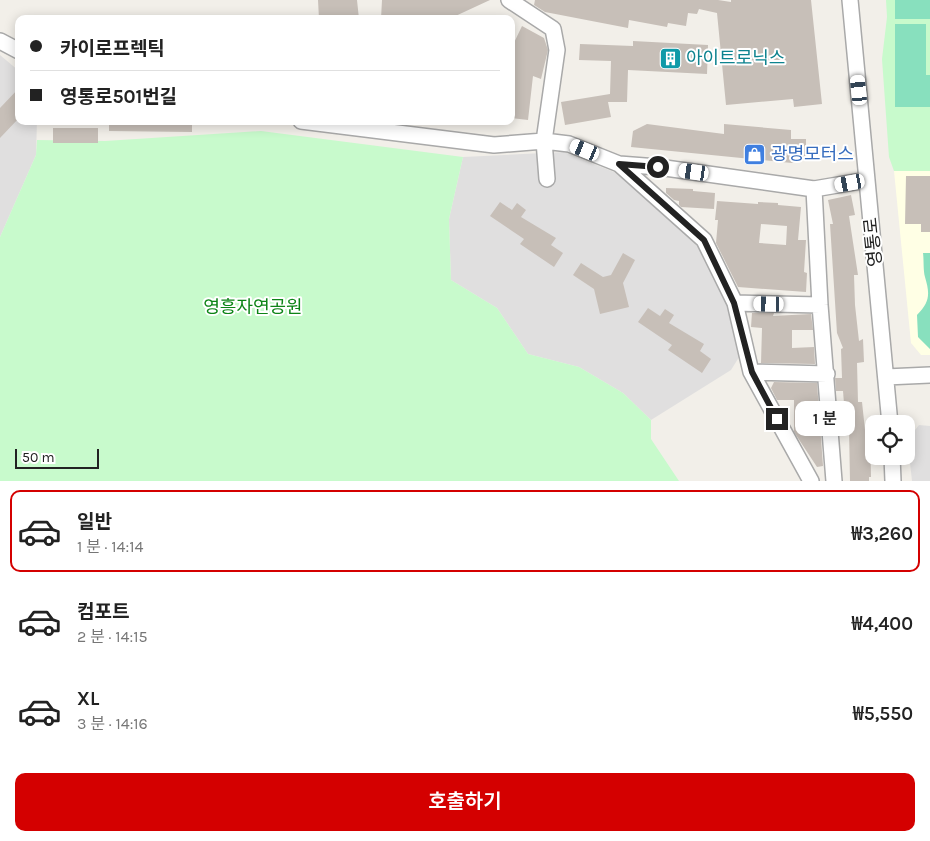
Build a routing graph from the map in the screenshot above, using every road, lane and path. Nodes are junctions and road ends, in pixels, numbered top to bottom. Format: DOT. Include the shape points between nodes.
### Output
graph roads {
  1 [pos="509,0"];
  2 [pos="850,0"];
  3 [pos="0,41"];
  4 [pos="15,49"];
  5 [pos="333,125"];
  6 [pos="544,142"];
  7 [pos="619,164"];
  8 [pos="546,179"];
  9 [pos="867,180"];
  10 [pos="814,189"];
  11 [pos="734,303"];
  12 [pos="820,305"];
  13 [pos="752,372"];
  14 [pos="827,374"];
  15 [pos="930,375"];
  16 [pos="886,377"];
  17 [pos="889,415"];
  18 [pos="892,465"];
  19 [pos="811,481"];
  20 [pos="834,481"];
  21 [pos="893,481"];
  1 -- 6 [label="street" via="554,29 557,50"];
  2 -- 9 [label="street, 영통로"];
  3 -- 4 [label="street"];
  5 -- 6 [label="street" via="494,145"];
  6 -- 7 [label="street" via="569,144"];
  6 -- 8 [label="street"];
  7 -- 10 [label="street"];
  7 -- 11 [label="street" via="704,240"];
  9 -- 10 [label="street"];
  9 -- 16 [label="street, 영통로"];
  10 -- 12 [label="street"];
  11 -- 12 [label="street"];
  11 -- 13 [label="street"];
  12 -- 14 [label="street"];
  13 -- 14 [label="street"];
  13 -- 19 [label="street"];
  14 -- 20 [label="street"];
  15 -- 16 [label="street"];
  16 -- 17 [label="street, 영통로"];
  18 -- 21 [label="street"];
}
